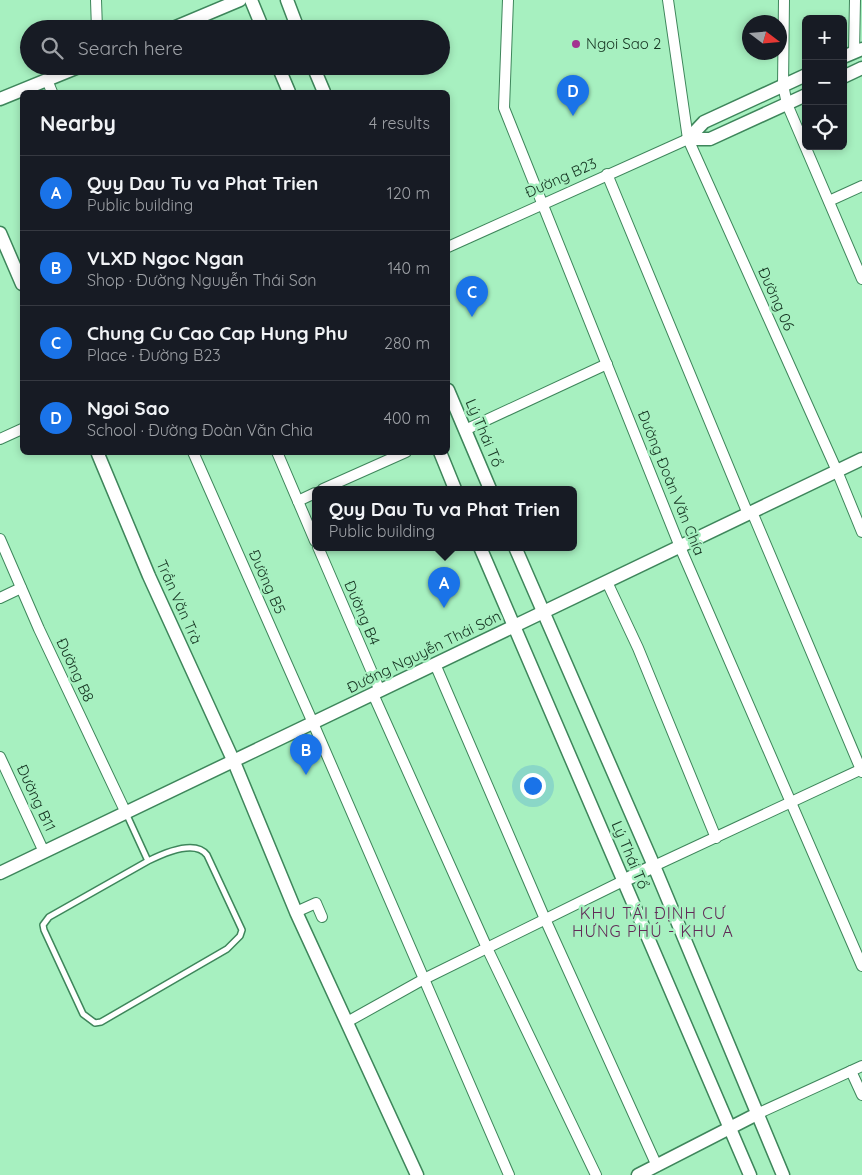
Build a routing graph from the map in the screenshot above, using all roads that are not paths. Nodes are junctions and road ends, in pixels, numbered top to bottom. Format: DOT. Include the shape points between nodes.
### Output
graph roads {
  1 [pos="96,0"];
  2 [pos="240,0"];
  3 [pos="251,0"];
  4 [pos="287,0"];
  5 [pos="508,0"];
  6 [pos="668,0"];
  7 [pos="784,0"];
  8 [pos="854,0"];
  9 [pos="97,20"];
  10 [pos="192,20"];
  11 [pos="259,20"];
  12 [pos="295,20"];
  13 [pos="853,53"];
  14 [pos="862,68"];
  15 [pos="59,75"];
  16 [pos="282,75"];
  17 [pos="317,75"];
  18 [pos="847,75"];
  19 [pos="802,77"];
  20 [pos="47,80"];
  21 [pos="783,86"];
  22 [pos="22,90"];
  23 [pos="51,90"];
  24 [pos="288,90"];
  25 [pos="323,90"];
  26 [pos="20,91"];
  27 [pos="802,97"];
  28 [pos="0,99"];
  29 [pos="787,104"];
  30 [pos="688,138"];
  31 [pos="607,174"];
  32 [pos="862,186"];
  33 [pos="829,201"];
  34 [pos="542,203"];
  35 [pos="0,233"];
  36 [pos="450,245"];
  37 [pos="862,278"];
  38 [pos="20,279"];
  39 [pos="607,364"];
  40 [pos="450,395"];
  41 [pos="20,430"];
  42 [pos="465,430"];
  43 [pos="0,439"];
  44 [pos="97,455"];
  45 [pos="194,455"];
  46 [pos="278,455"];
  47 [pos="399,455"];
  48 [pos="441,455"];
  49 [pos="862,459"];
  50 [pos="838,471"];
  51 [pos="330,486"];
  52 [pos="455,486"];
  53 [pos="489,486"];
  54 [pos="312,494"];
  55 [pos="298,501"];
  56 [pos="750,513"];
  57 [pos="862,532"];
  58 [pos="312,535"];
  59 [pos="0,539"];
  60 [pos="680,546"];
  61 [pos="320,551"];
  62 [pos="482,551"];
  63 [pos="517,551"];
  64 [pos="607,582"];
  65 [pos="21,588"];
  66 [pos="0,598"];
  67 [pos="544,612"];
  68 [pos="514,626"];
  69 [pos="435,664"];
  70 [pos="376,692"];
  71 [pos="313,723"];
  72 [pos="0,757"];
  73 [pos="234,762"];
  74 [pos="862,770"];
  75 [pos="793,802"];
  76 [pos="126,812"];
  77 [pos="716,838"];
  78 [pos="44,852"];
  79 [pos="148,861"];
  80 [pos="654,866"];
  81 [pos="0,873"];
  82 [pos="623,880"];
  83 [pos="296,912"];
  84 [pos="322,917"];
  85 [pos="545,919"];
  86 [pos="486,948"];
  87 [pos="862,966"];
  88 [pos="424,979"];
  89 [pos="348,1022"];
  90 [pos="862,1066"];
  91 [pos="851,1071"];
  92 [pos="862,1094"];
  93 [pos="757,1114"];
  94 [pos="730,1129"];
  95 [pos="657,1166"];
  96 [pos="417,1175"];
  97 [pos="509,1175"];
  98 [pos="596,1175"];
  99 [pos="638,1175"];
  100 [pos="750,1175"];
  101 [pos="783,1175"];
  1 -- 9 [label="street"];
  2 -- 10 [label="street"];
  3 -- 11 [label="street"];
  4 -- 12 [label="street"];
  5 -- 34 [label="street, Đường Đoàn Văn Chia" via="504,108"];
  6 -- 30 [label="street, Đường 06"];
  7 -- 21 [label="street"];
  8 -- 13 [label="street"];
  14 -- 18 [label="street"];
  15 -- 20 [label="street"];
  16 -- 24 [label="street"];
  17 -- 25 [label="street"];
  19 -- 21 [label="street"];
  20 -- 22 [label="street"];
  20 -- 23 [label="street"];
  21 -- 29 [label="street"];
  21 -- 30 [label="street" via="704,122"];
  26 -- 28 [label="street"];
  27 -- 29 [label="street"];
  29 -- 30 [label="street" via="710,139"];
  29 -- 33 [label="street"];
  30 -- 31 [label="street, Đường B23"];
  30 -- 50 [label="street, Đường 06"];
  31 -- 34 [label="street, Đường B23"];
  31 -- 56 [label="street"];
  32 -- 33 [label="street"];
  33 -- 37 [label="street"];
  34 -- 36 [label="street, Đường B23"];
  34 -- 39 [label="street, Đường Đoàn Văn Chia"];
  35 -- 38 [label="street"];
  39 -- 42 [label="street"];
  39 -- 60 [label="street, Đường Đoàn Văn Chia"];
  40 -- 42 [label="street, Lý Thái Tổ"];
  41 -- 43 [label="street"];
  42 -- 53 [label="street, Lý Thái Tổ"];
  44 -- 73 [label="street, Trần Văn Trà"];
  45 -- 71 [label="street, Đường B5"];
  46 -- 55 [label="street"];
  47 -- 51 [label="street"];
  48 -- 52 [label="street"];
  49 -- 50 [label="street, Đường Nguyễn Thái Sơn"];
  50 -- 56 [label="street, Đường Nguyễn Thái Sơn"];
  50 -- 57 [label="street, Đường 06"];
  54 -- 55 [label="street"];
  55 -- 58 [label="street"];
  56 -- 60 [label="street, Đường Nguyễn Thái Sơn"];
  56 -- 74 [label="street"];
  59 -- 65 [label="street, Đường B8"];
  60 -- 64 [label="street, Đường Nguyễn Thái Sơn"];
  60 -- 75 [label="street, Đường Đoàn Văn Chia"];
  61 -- 70 [label="street, Đường B4"];
  62 -- 68 [label="street, Lý Thái Tổ"];
  63 -- 67 [label="street, Lý Thái Tổ"];
  64 -- 67 [label="street, Đường Nguyễn Thái Sơn"];
  64 -- 77 [label="street" via="638,648"];
  65 -- 66 [label="street"];
  65 -- 76 [label="street, Đường B8"];
  67 -- 68 [label="street, Đường Nguyễn Thái Sơn"];
  67 -- 80 [label="street, Lý Thái Tổ"];
  68 -- 69 [label="street, Đường Nguyễn Thái Sơn"];
  68 -- 82 [label="street, Lý Thái Tổ"];
  69 -- 70 [label="street, Đường Nguyễn Thái Sơn"];
  69 -- 85 [label="street"];
  70 -- 71 [label="street, Đường Nguyễn Thái Sơn"];
  70 -- 86 [label="street, Đường B4"];
  71 -- 73 [label="street, Đường Nguyễn Thái Sơn"];
  71 -- 88 [label="street, Đường B5"];
  72 -- 78 [label="street, Đường B11"];
  73 -- 76 [label="street, Đường Nguyễn Thái Sơn"];
  73 -- 83 [label="street, Trần Văn Trà"];
  74 -- 75 [label="street"];
  75 -- 77 [label="street"];
  75 -- 87 [label="street, Đường Đoàn Văn Chia"];
  76 -- 78 [label="street, Đường Nguyễn Thái Sơn"];
  76 -- 79 [label="lane"];
  77 -- 80 [label="street"];
  78 -- 81 [label="street, Đường Nguyễn Thái Sơn"];
  79 -- 79 [label="lane" via="49,917 44,925 83,1014 95,1023 227,949 242,930 203,850 183,848"];
  80 -- 82 [label="street"];
  80 -- 93 [label="street, Lý Thái Tổ"];
  82 -- 85 [label="street"];
  82 -- 94 [label="street, Lý Thái Tổ"];
  83 -- 84 [label="street" via="316,903"];
  83 -- 89 [label="street, Trần Văn Trà"];
  85 -- 86 [label="street"];
  85 -- 95 [label="street"];
  86 -- 88 [label="street"];
  86 -- 98 [label="street, Đường B4"];
  88 -- 89 [label="street"];
  88 -- 97 [label="street, Đường B5"];
  89 -- 96 [label="street, Trần Văn Trà"];
  90 -- 91 [label="street"];
  91 -- 92 [label="street"];
  91 -- 93 [label="street"];
  93 -- 94 [label="street"];
  93 -- 101 [label="street, Lý Thái Tổ"];
  94 -- 95 [label="street"];
  94 -- 100 [label="street, Lý Thái Tổ"];
  95 -- 99 [label="street"];
}
